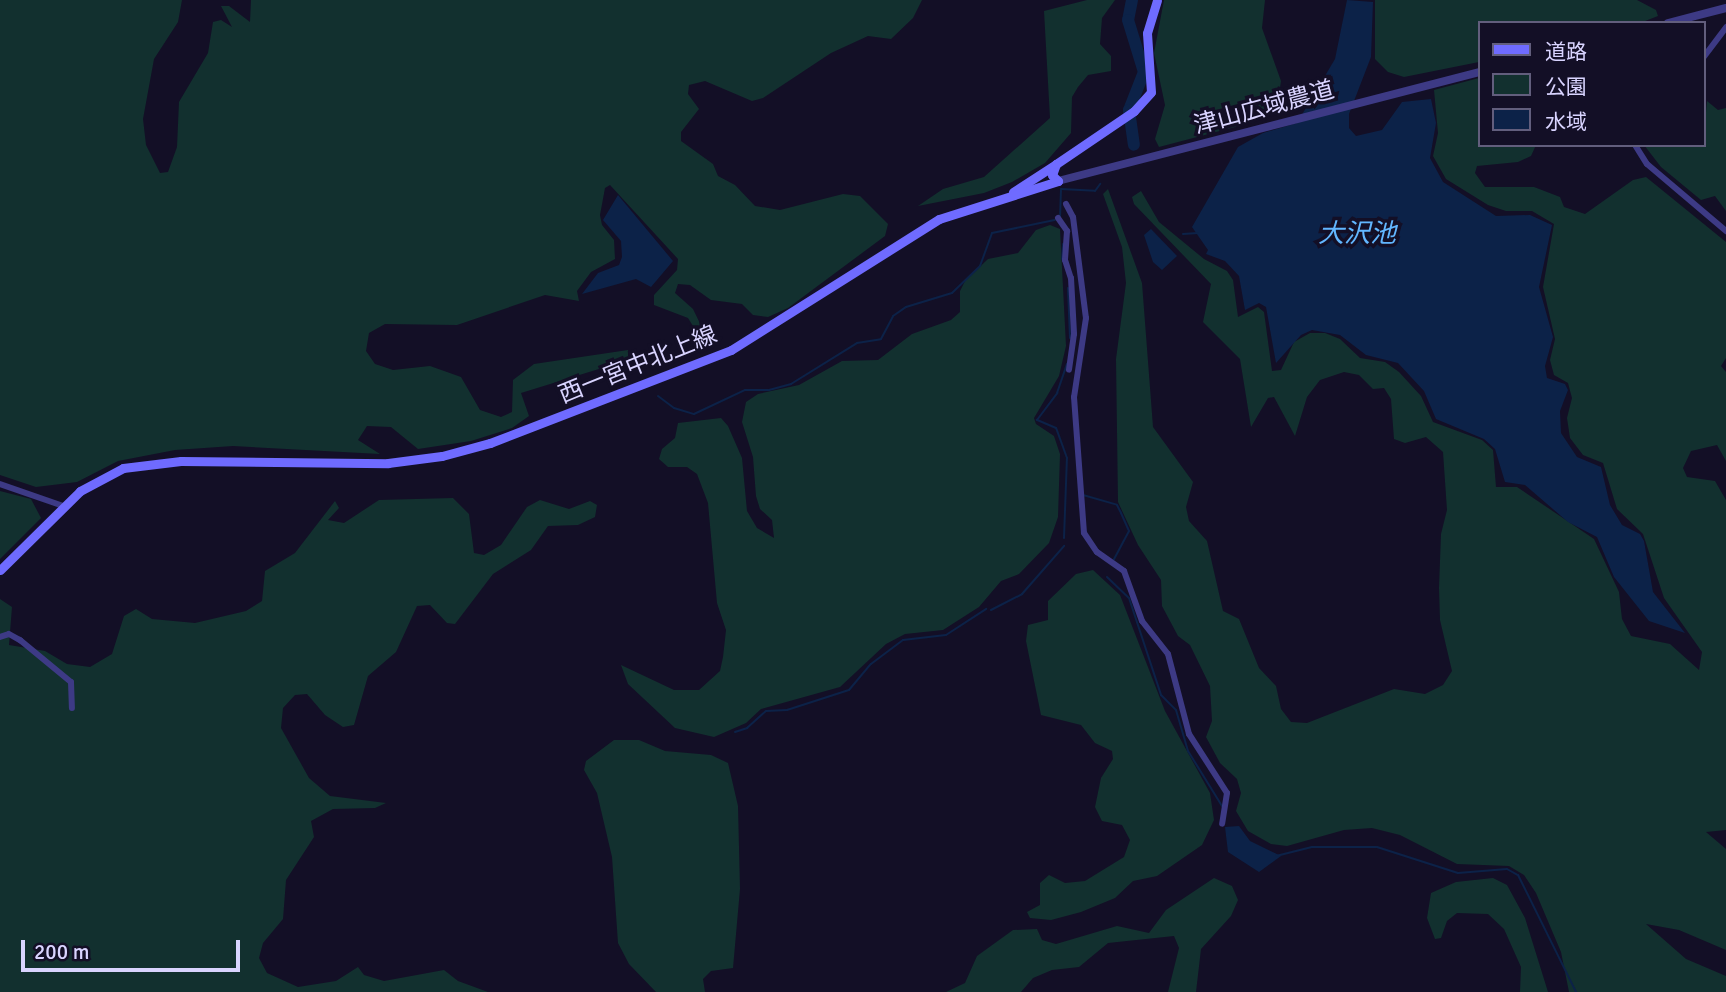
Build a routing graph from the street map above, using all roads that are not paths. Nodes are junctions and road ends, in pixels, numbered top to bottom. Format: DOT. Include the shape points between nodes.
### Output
graph roads {
  1 [pos="1157,0"];
  2 [pos="1725,9"];
  3 [pos="1676,21"];
  4 [pos="1726,27"];
  5 [pos="1705,55"];
  6 [pos="1478,72"];
  7 [pos="1636,147"];
  8 [pos="1056,164"];
  9 [pos="1058,181"];
  10 [pos="1008,195"];
  11 [pos="1066,204"];
  12 [pos="1058,218"];
  13 [pos="1726,231"];
  14 [pos="1069,370"];
  15 [pos="0,484"];
  16 [pos="62,506"];
  17 [pos="0,570"];
  18 [pos="0,638"];
  19 [pos="72,708"];
  20 [pos="1222,824"];
  1 -- 8 [label="main road" via="1147,33 1153,86 1130,113"];
  2 -- 3 [label="street"];
  4 -- 5 [label="street"];
  6 -- 9 [label="street, 津山広域農道"];
  7 -- 13 [label="street" via="1647,164"];
  8 -- 9 [label="main road" via="1052,175"];
  8 -- 10 [label="main road"];
  9 -- 10 [label="main road, 西一宮中北上線"];
  10 -- 16 [label="main road, 西一宮中北上線" via="939,219 713,359 464,452 388,463 148,463 100,477"];
  11 -- 20 [label="street" via="1073,217 1086,318 1074,397 1084,533 1097,552 1124,571 1143,621 1168,654 1189,734 1227,793"];
  12 -- 14 [label="street" via="1067,231 1065,260 1072,278 1074,334"];
  15 -- 16 [label="street"];
  16 -- 17 [label="main road, 西一宮中北上線"];
  18 -- 19 [label="street" via="9,634 20,640 71,682"];
}
